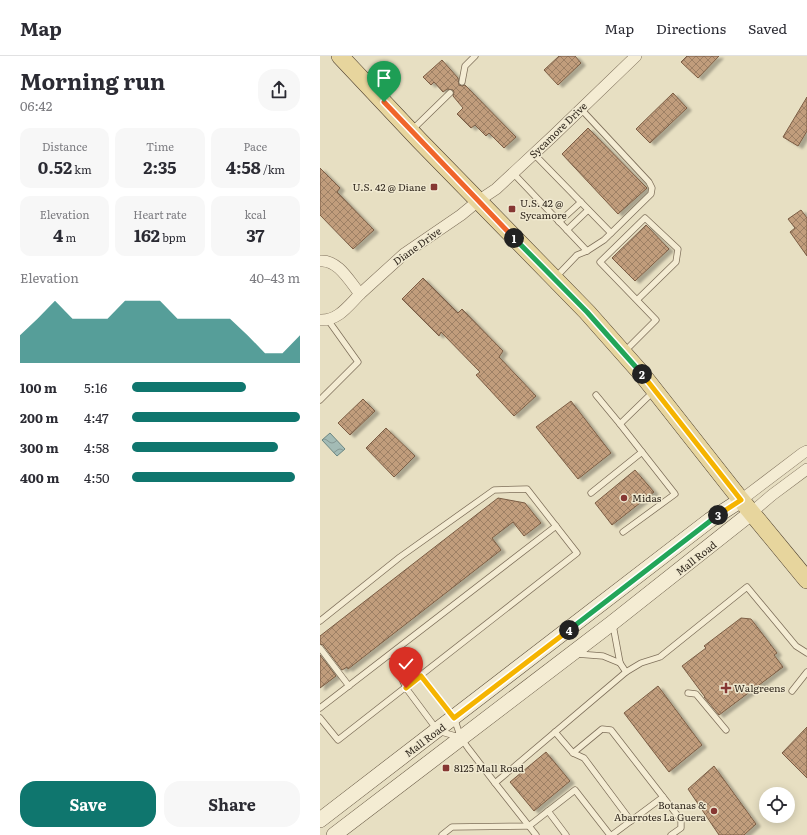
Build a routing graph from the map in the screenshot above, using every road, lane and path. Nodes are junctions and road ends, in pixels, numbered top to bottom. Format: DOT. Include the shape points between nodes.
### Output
graph roads {
  1 [pos="340,56"];
  2 [pos="475,56"];
  3 [pos="636,56"];
  4 [pos="462,82"];
  5 [pos="450,93"];
  6 [pos="581,109"];
  7 [pos="411,131"];
  8 [pos="534,154"];
  9 [pos="513,173"];
  10 [pos="478,201"];
  11 [pos="581,202"];
  12 [pos="588,210"];
  13 [pos="559,222"];
  14 [pos="567,230"];
  15 [pos="611,233"];
  16 [pos="587,251"];
  17 [pos="320,261"];
  18 [pos="554,278"];
  19 [pos="360,294"];
  20 [pos="637,300"];
  21 [pos="324,320"];
  22 [pos="623,352"];
  23 [pos="655,390"];
  24 [pos="596,395"];
  25 [pos="320,400"];
  26 [pos="620,424"];
  27 [pos="807,451"];
  28 [pos="642,452"];
  29 [pos="807,469"];
  30 [pos="591,493"];
  31 [pos="746,507"];
  32 [pos="556,526"];
  33 [pos="624,532"];
  34 [pos="807,580"];
  35 [pos="320,621"];
  36 [pos="612,623"];
  37 [pos="320,648"];
  38 [pos="807,653"];
  39 [pos="391,654"];
  40 [pos="572,654"];
  41 [pos="620,663"];
  42 [pos="626,672"];
  43 [pos="807,672"];
  44 [pos="421,676"];
  45 [pos="350,686"];
  46 [pos="406,688"];
  47 [pos="792,691"];
  48 [pos="688,693"];
  49 [pos="320,708"];
  50 [pos="320,718"];
  51 [pos="454,718"];
  52 [pos="726,730"];
  53 [pos="438,731"];
  54 [pos="555,732"];
  55 [pos="461,738"];
  56 [pos="573,753"];
  57 [pos="495,784"];
  58 [pos="663,797"];
  59 [pos="548,811"];
  60 [pos="320,820"];
  61 [pos="632,821"];
  62 [pos="528,826"];
  63 [pos="334,835"];
  64 [pos="442,835"];
  65 [pos="536,835"];
  66 [pos="566,835"];
  67 [pos="611,835"];
  68 [pos="672,835"];
  1 -- 7 [label="main road"];
  2 -- 4 [label="lane" via="465,66"];
  3 -- 6 [label="street, Sycamore Drive"];
  5 -- 7 [label="lane"];
  6 -- 8 [label="street, Sycamore Drive"];
  6 -- 15 [label="lane" via="652,188 651,194"];
  7 -- 10 [label="main road"];
  8 -- 9 [label="street, Sycamore Drive"];
  8 -- 11 [label="lane"];
  9 -- 10 [label="street, Sycamore Drive"];
  9 -- 13 [label="lane"];
  10 -- 18 [label="main road"];
  10 -- 19 [label="street, Diane Drive" via="404,254"];
  11 -- 12 [label="lane"];
  11 -- 13 [label="lane"];
  12 -- 14 [label="lane"];
  12 -- 15 [label="lane"];
  13 -- 14 [label="lane"];
  14 -- 16 [label="lane"];
  15 -- 16 [label="lane"];
  16 -- 18 [label="lane" via="577,255"];
  17 -- 19 [label="street" via="338,267"];
  18 -- 22 [label="main road"];
  19 -- 21 [label="street, Diane Drive" via="341,314"];
  20 -- 20 [label="lane" via="600,262 645,218 678,249 676,262"];
  20 -- 22 [label="lane" via="656,320"];
  21 -- 25 [label="lane" via="358,362"];
  22 -- 23 [label="main road"];
  23 -- 26 [label="lane"];
  23 -- 31 [label="main road"];
  24 -- 26 [label="lane"];
  26 -- 28 [label="lane"];
  27 -- 31 [label="street"];
  28 -- 30 [label="lane"];
  28 -- 33 [label="lane" via="675,494"];
  29 -- 31 [label="street" via="772,495"];
  31 -- 34 [label="main road"];
  31 -- 36 [label="main road, Mall Road"];
  31 -- 51 [label="main road, Mall Road" via="710,520"];
  32 -- 35 [label="lane" via="527,489 494,490 400,557"];
  32 -- 39 [label="lane"];
  32 -- 44 [label="lane" via="578,553"];
  36 -- 40 [label="main road, Mall Road"];
  36 -- 41 [label="lane"];
  37 -- 45 [label="lane"];
  38 -- 42 [label="lane" via="796,646 747,587 660,657 641,663"];
  39 -- 45 [label="lane"];
  39 -- 46 [label="lane"];
  40 -- 41 [label="lane" via="603,656"];
  40 -- 55 [label="main road, Mall Road"];
  41 -- 42 [label="lane"];
  42 -- 54 [label="lane"];
  43 -- 47 [label="lane"];
  44 -- 46 [label="lane"];
  44 -- 51 [label="lane"];
  45 -- 49 [label="lane"];
  46 -- 50 [label="lane" via="338,740"];
  46 -- 53 [label="lane"];
  48 -- 52 [label="lane" via="696,694"];
  51 -- 53 [label="main road, Mall Road"];
  51 -- 55 [label="lane"];
  53 -- 55 [label="lane"];
  53 -- 60 [label="main road, Mall Road"];
  54 -- 56 [label="lane"];
  54 -- 57 [label="lane"];
  55 -- 57 [label="lane"];
  55 -- 63 [label="main road, Mall Road"];
  56 -- 58 [label="lane" via="602,729 611,730"];
  56 -- 61 [label="lane" via="584,758"];
  57 -- 62 [label="lane"];
  58 -- 61 [label="lane"];
  58 -- 68 [label="lane" via="681,820 681,828"];
  59 -- 62 [label="lane"];
  59 -- 66 [label="lane"];
  59 -- 67 [label="lane" via="575,790"];
  61 -- 67 [label="lane"];
  62 -- 64 [label="lane" via="452,827"];
  62 -- 65 [label="lane"];
}
